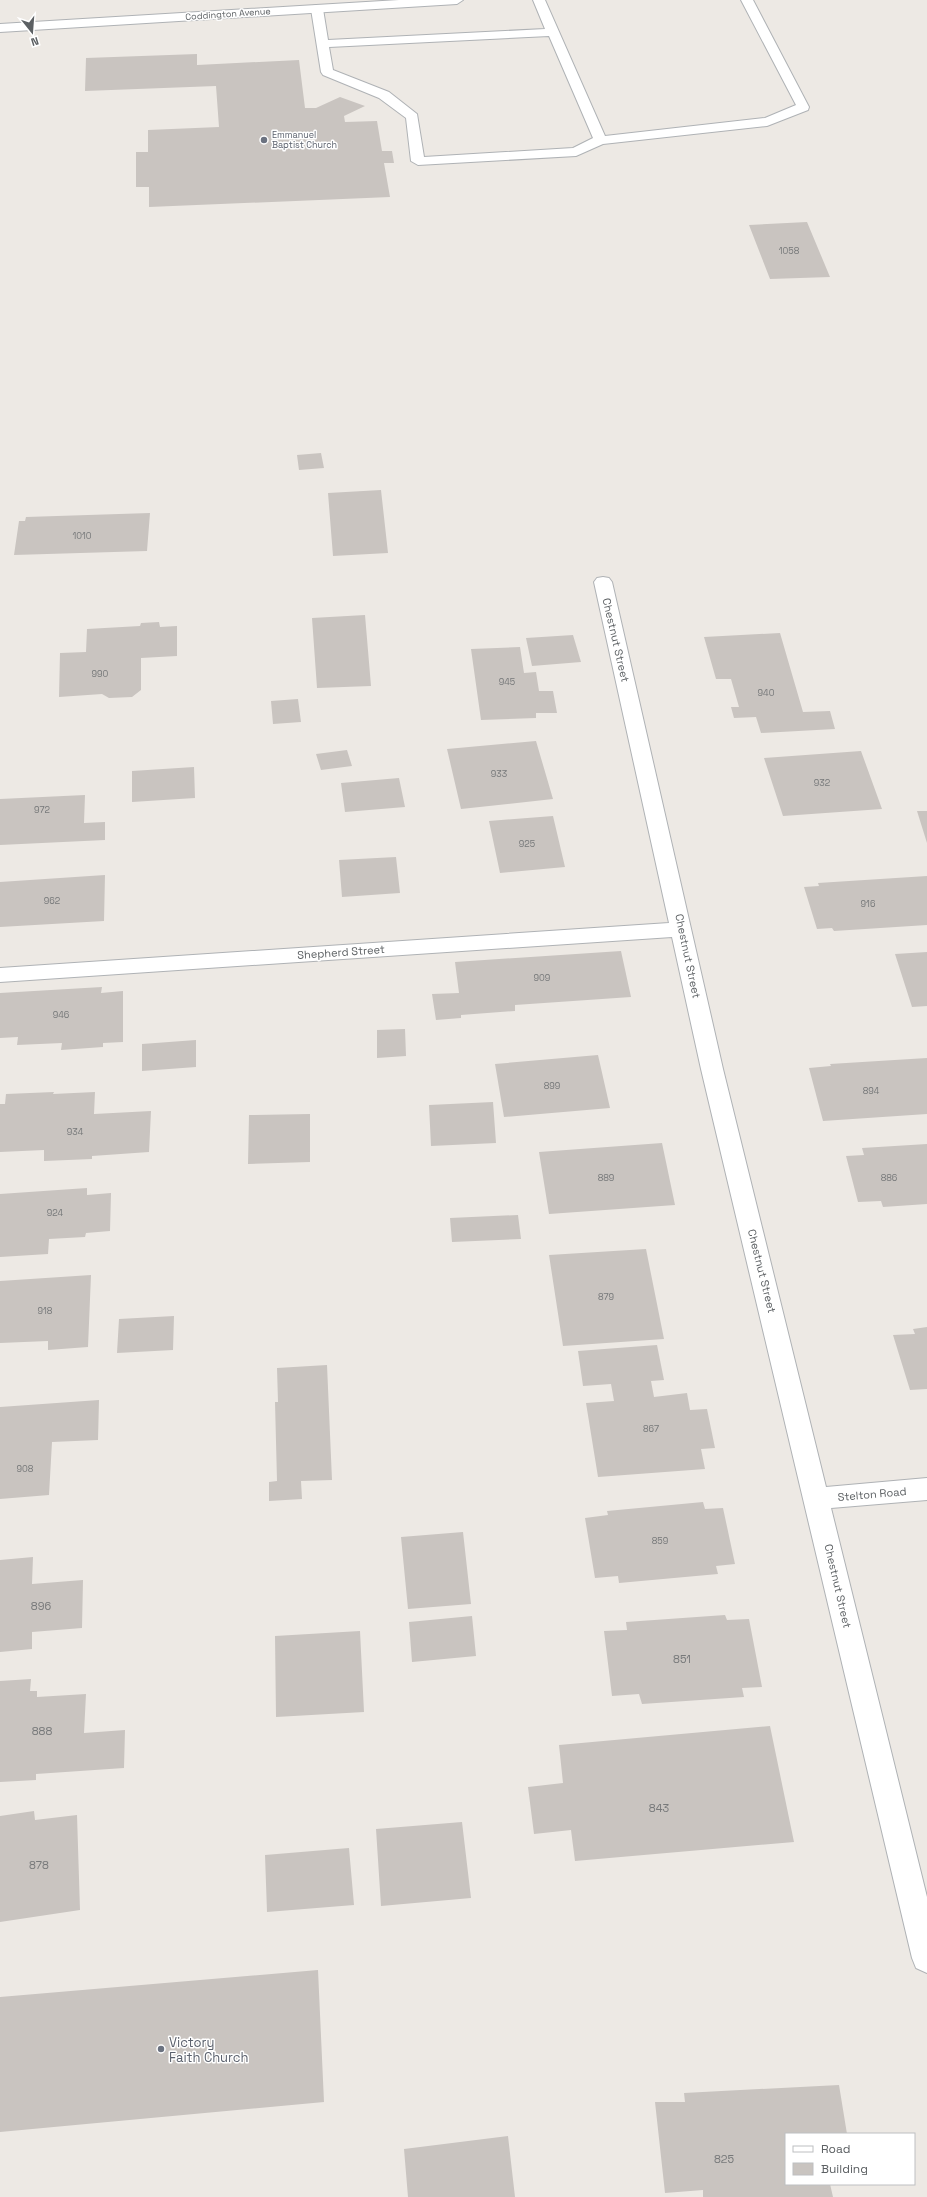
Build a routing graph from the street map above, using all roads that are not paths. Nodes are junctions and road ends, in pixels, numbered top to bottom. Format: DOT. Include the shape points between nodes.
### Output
graph roads {
  1 [pos="457,0"];
  2 [pos="539,0"];
  3 [pos="747,0"];
  4 [pos="317,9"];
  5 [pos="0,28"];
  6 [pos="553,32"];
  7 [pos="323,44"];
  8 [pos="600,140"];
  9 [pos="603,582"];
  10 [pos="682,929"];
  11 [pos="0,975"];
  12 [pos="927,1489"];
  13 [pos="817,1499"];
  14 [pos="927,1958"];
  1 -- 4 [label="street, Coddington Avenue"];
  2 -- 6 [label="street"];
  3 -- 8 [label="street" via="803,107 767,122"];
  4 -- 5 [label="street, Coddington Avenue"];
  4 -- 7 [label="street"];
  6 -- 7 [label="street"];
  6 -- 8 [label="street"];
  7 -- 8 [label="street" via="327,72 384,95 412,118 418,161 576,152"];
  9 -- 10 [label="street, Chestnut Street"];
  10 -- 11 [label="street, Shepherd Street"];
  10 -- 13 [label="street, Chestnut Street" via="712,1069"];
  12 -- 13 [label="street, Stelton Road"];
  13 -- 14 [label="street, Chestnut Street"];
}
